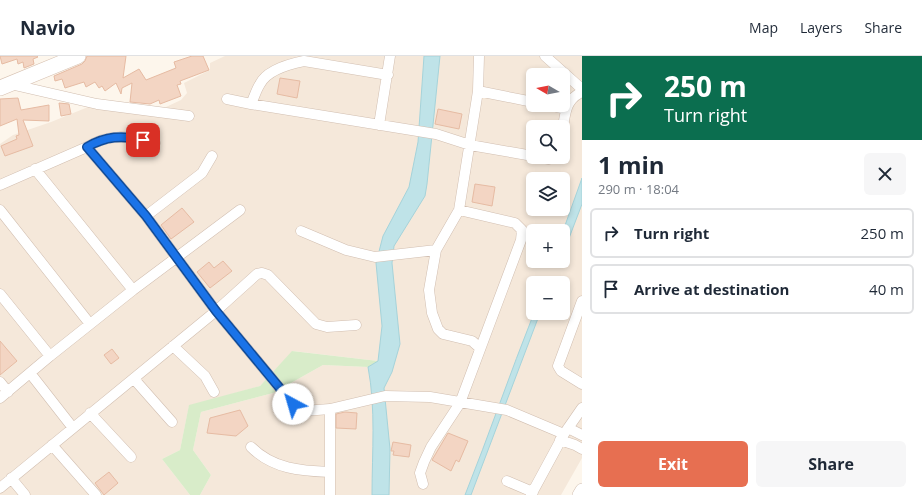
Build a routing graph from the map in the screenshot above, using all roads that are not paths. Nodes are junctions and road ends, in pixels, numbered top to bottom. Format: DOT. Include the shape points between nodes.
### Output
graph roads {
  1 [pos="78,56"];
  2 [pos="390,56"];
  3 [pos="479,56"];
  4 [pos="545,56"];
  5 [pos="334,61"];
  6 [pos="388,75"];
  7 [pos="4,85"];
  8 [pos="582,89"];
  9 [pos="478,91"];
  10 [pos="582,92"];
  11 [pos="227,98"];
  12 [pos="526,101"];
  13 [pos="570,102"];
  14 [pos="252,104"];
  15 [pos="189,116"];
  16 [pos="379,125"];
  17 [pos="155,143"];
  18 [pos="470,145"];
  19 [pos="87,147"];
  20 [pos="526,155"];
  21 [pos="212,156"];
  22 [pos="35,169"];
  23 [pos="0,185"];
  24 [pos="0,210"];
  25 [pos="240,210"];
  26 [pos="459,210"];
  27 [pos="146,216"];
  28 [pos="300,231"];
  29 [pos="436,250"];
  30 [pos="175,256"];
  31 [pos="133,290"];
  32 [pos="0,294"];
  33 [pos="582,301"];
  34 [pos="216,311"];
  35 [pos="90,324"];
  36 [pos="356,325"];
  37 [pos="173,346"];
  38 [pos="480,348"];
  39 [pos="50,356"];
  40 [pos="30,373"];
  41 [pos="134,379"];
  42 [pos="0,382"];
  43 [pos="582,384"];
  44 [pos="214,392"];
  45 [pos="4,395"];
  46 [pos="460,403"];
  47 [pos="582,408"];
  48 [pos="330,409"];
  49 [pos="90,413"];
  50 [pos="172,422"];
  51 [pos="73,428"];
  52 [pos="564,434"];
  53 [pos="582,435"];
  54 [pos="52,444"];
  55 [pos="251,447"];
  56 [pos="582,450"];
  57 [pos="131,457"];
  58 [pos="330,472"];
  59 [pos="11,478"];
  60 [pos="507,481"];
  61 [pos="423,484"];
  62 [pos="0,488"];
  63 [pos="582,490"];
  64 [pos="532,493"];
  65 [pos="25,495"];
  66 [pos="96,495"];
  67 [pos="330,495"];
  68 [pos="579,495"];
  1 -- 7 [label="main road"];
  2 -- 6 [label="street"];
  3 -- 9 [label="street"];
  4 -- 8 [label="street"];
  5 -- 6 [label="street"];
  5 -- 14 [label="street" via="304,61 284,66 260,82"];
  6 -- 16 [label="street"];
  7 -- 15 [label="street" via="98,104"];
  9 -- 12 [label="street"];
  9 -- 18 [label="street"];
  10 -- 13 [label="street"];
  11 -- 14 [label="street"];
  14 -- 16 [label="street"];
  16 -- 18 [label="street" via="436,134"];
  17 -- 19 [label="street" via="131,137 113,137"];
  18 -- 20 [label="street"];
  18 -- 26 [label="street"];
  19 -- 22 [label="street"];
  19 -- 27 [label="street"];
  21 -- 27 [label="street" via="202,173"];
  22 -- 23 [label="street"];
  22 -- 31 [label="street"];
  24 -- 35 [label="street"];
  25 -- 30 [label="street"];
  26 -- 29 [label="street"];
  26 -- 38 [label="street" via="515,223 522,230 521,240"];
  27 -- 30 [label="street"];
  28 -- 29 [label="street" via="346,250 375,257"];
  29 -- 38 [label="street" via="429,290 430,304 438,329 449,337 472,341"];
  30 -- 31 [label="street"];
  30 -- 34 [label="street"];
  31 -- 35 [label="street"];
  32 -- 39 [label="street"];
  33 -- 43 [label="street" via="558,366 561,372"];
  34 -- 36 [label="street" via="257,274 262,273 268,275 316,324 327,327"];
  34 -- 37 [label="street"];
  34 -- 48 [label="street" via="297,409"];
  35 -- 39 [label="street"];
  37 -- 41 [label="street"];
  37 -- 44 [label="street" via="205,376"];
  38 -- 46 [label="street"];
  39 -- 40 [label="street"];
  40 -- 45 [label="street"];
  40 -- 51 [label="street"];
  41 -- 49 [label="street"];
  41 -- 50 [label="street"];
  42 -- 45 [label="street"];
  46 -- 48 [label="street" via="430,397 385,396"];
  46 -- 52 [label="street" via="507,410"];
  46 -- 61 [label="street" via="424,462 420,473"];
  47 -- 52 [label="street"];
  48 -- 58 [label="street"];
  49 -- 51 [label="street"];
  49 -- 57 [label="street"];
  51 -- 54 [label="street"];
  52 -- 53 [label="street"];
  52 -- 56 [label="street"];
  52 -- 64 [label="street"];
  54 -- 59 [label="street"];
  54 -- 66 [label="street"];
  55 -- 58 [label="street" via="265,458 285,467 302,472"];
  58 -- 67 [label="street"];
  59 -- 62 [label="street"];
  59 -- 65 [label="street"];
  60 -- 64 [label="street"];
  63 -- 68 [label="street"];
}
